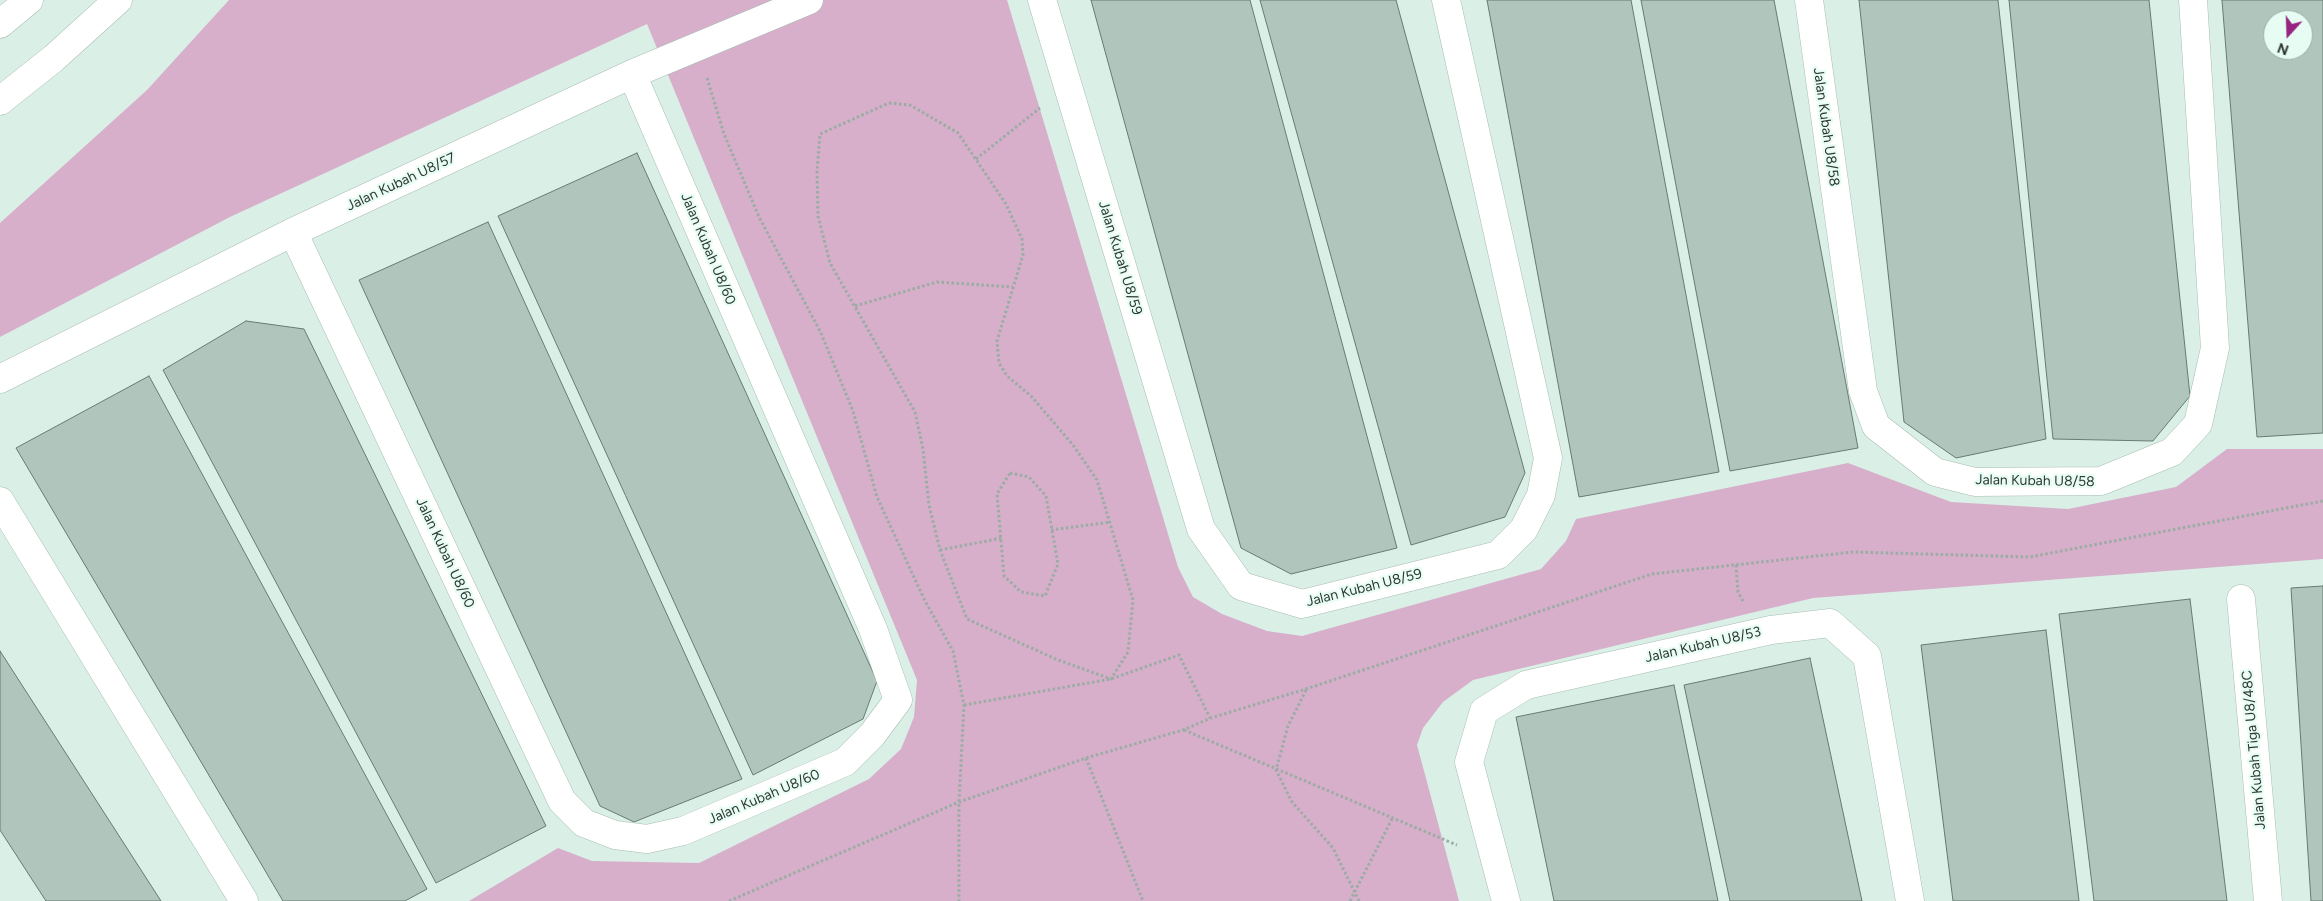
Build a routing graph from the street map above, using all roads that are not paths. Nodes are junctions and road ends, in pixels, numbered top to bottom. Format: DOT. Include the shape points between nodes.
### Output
graph roads {
  1 [pos="29,0"];
  2 [pos="118,0"];
  3 [pos="809,0"];
  4 [pos="1042,0"];
  5 [pos="1446,0"];
  6 [pos="1809,0"];
  7 [pos="2194,0"];
  8 [pos="0,24"];
  9 [pos="632,74"];
  10 [pos="0,101"];
  11 [pos="293,232"];
  12 [pos="0,379"];
  13 [pos="0,501"];
  14 [pos="2241,599"];
  15 [pos="244,901"];
  16 [pos="1506,901"];
  17 [pos="1910,901"];
  18 [pos="2268,901"];
  1 -- 8 [label="street"];
  2 -- 10 [label="street"];
  3 -- 9 [label="street, Jalan Kubah U8/57"];
  4 -- 5 [label="street, Jalan Kubah U8/59" via="1201,529 1241,586 1302,604 1498,554 1524,529 1541,495 1548,458"];
  6 -- 7 [label="street, Jalan Kubah U8/58" via="1863,391 1876,426 1935,472 1975,482 2101,482 2172,452 2198,424 2215,348"];
  9 -- 11 [label="street, Jalan Kubah U8/57"];
  9 -- 11 [label="street, Jalan Kubah U8/60" via="873,628 898,700 872,735 845,762 683,831 647,839 615,835 584,823 562,801"];
  11 -- 12 [label="street, Jalan Kubah U8/57"];
  13 -- 15 [label="street"];
  14 -- 18 [label="street, Jalan Kubah Tiga U8/48C"];
  16 -- 17 [label="street, Jalan Kubah U8/53" via="1469,762 1484,711 1526,685 1771,630 1830,623 1868,656"];
}
